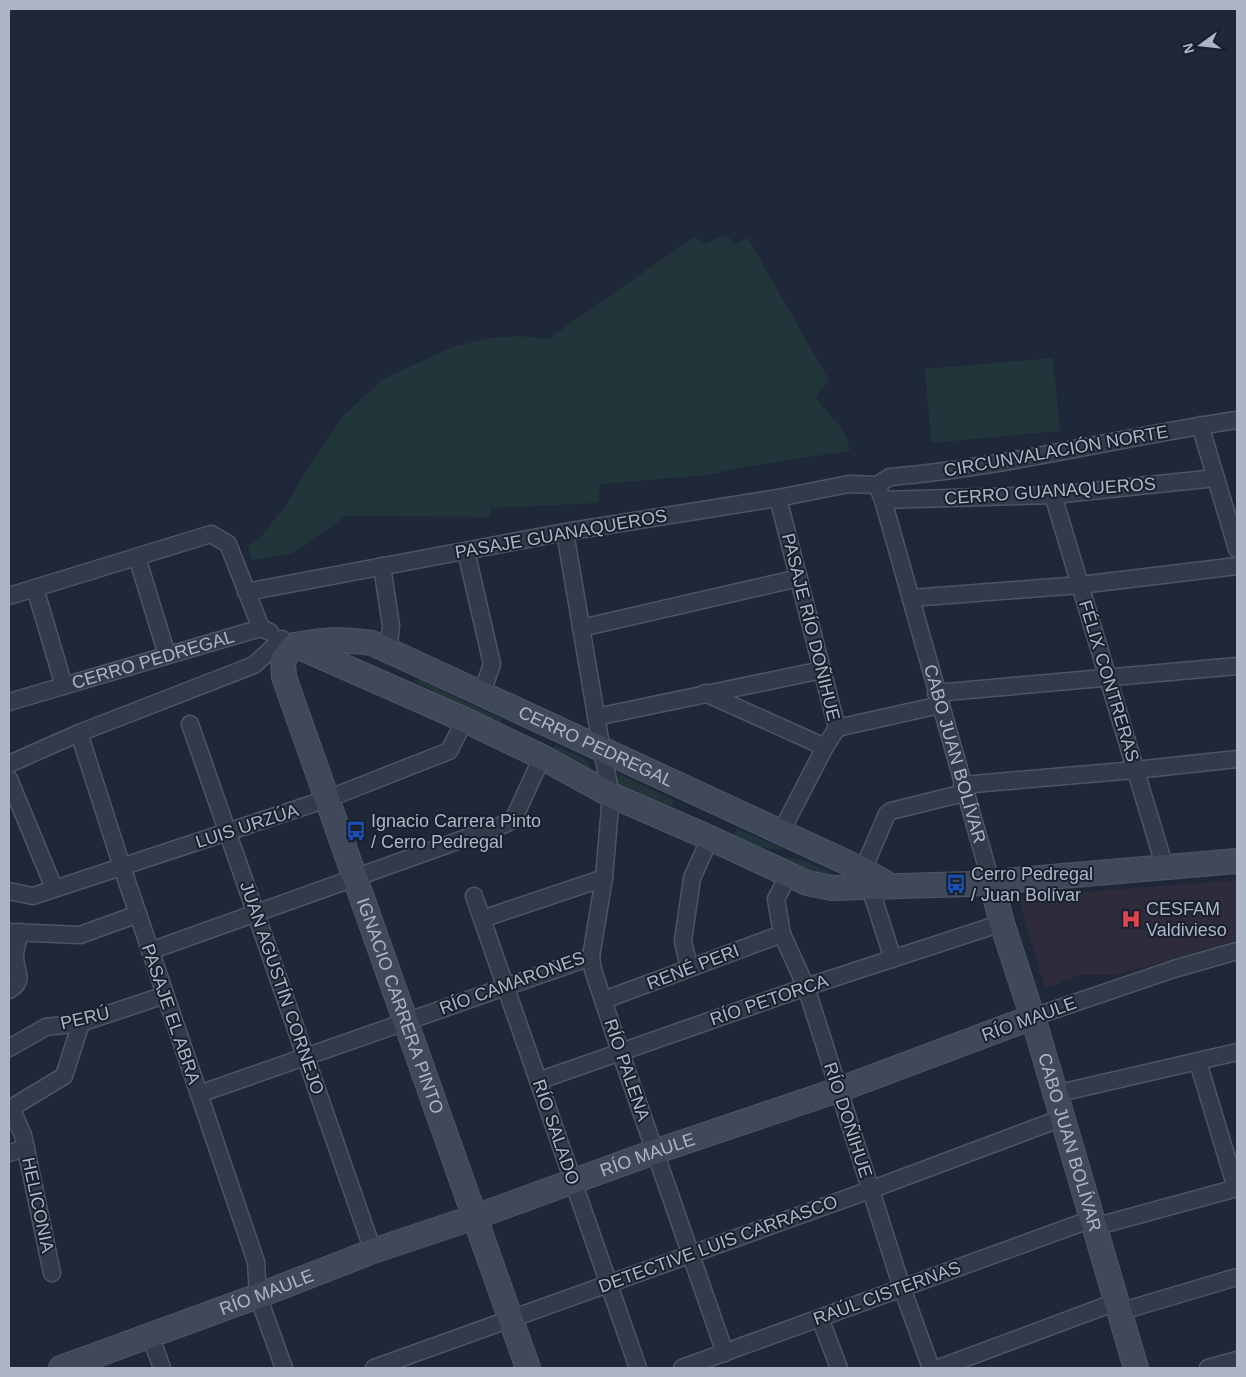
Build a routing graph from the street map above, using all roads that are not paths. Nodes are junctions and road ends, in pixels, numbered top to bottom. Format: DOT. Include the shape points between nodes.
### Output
graph roads {
  1 [pos="1237,420"];
  2 [pos="1200,425"];
  3 [pos="1216,478"];
  4 [pos="877,485"];
  5 [pos="1053,495"];
  6 [pos="778,498"];
  7 [pos="883,500"];
  8 [pos="1232,514"];
  9 [pos="565,532"];
  10 [pos="1237,549"];
  11 [pos="466,551"];
  12 [pos="137,557"];
  13 [pos="382,566"];
  14 [pos="1237,566"];
  15 [pos="799,578"];
  16 [pos="1080,585"];
  17 [pos="35,588"];
  18 [pos="246,592"];
  19 [pos="9,596"];
  20 [pos="911,598"];
  21 [pos="261,628"];
  22 [pos="581,628"];
  23 [pos="288,642"];
  24 [pos="388,651"];
  25 [pos="167,655"];
  26 [pos="1237,666"];
  27 [pos="822,670"];
  28 [pos="1108,677"];
  29 [pos="64,686"];
  30 [pos="482,693"];
  31 [pos="705,694"];
  32 [pos="938,699"];
  33 [pos="9,702"];
  34 [pos="596,717"];
  35 [pos="465,720"];
  36 [pos="190,724"];
  37 [pos="837,728"];
  38 [pos="79,733"];
  39 [pos="825,747"];
  40 [pos="602,751"];
  41 [pos="542,757"];
  42 [pos="1237,759"];
  43 [pos="9,764"];
  44 [pos="1135,770"];
  45 [pos="9,779"];
  46 [pos="963,789"];
  47 [pos="611,795"];
  48 [pos="328,799"];
  49 [pos="228,832"];
  50 [pos="781,832"];
  51 [pos="710,838"];
  52 [pos="1237,861"];
  53 [pos="122,867"];
  54 [pos="1165,868"];
  55 [pos="863,870"];
  56 [pos="789,874"];
  57 [pos="355,878"];
  58 [pos="604,878"];
  59 [pos="991,882"];
  60 [pos="889,885"];
  61 [pos="54,888"];
  62 [pos="9,891"];
  63 [pos="474,896"];
  64 [pos="256,913"];
  65 [pos="138,914"];
  66 [pos="482,919"];
  67 [pos="1002,923"];
  68 [pos="14,932"];
  69 [pos="782,934"];
  70 [pos="1237,950"];
  71 [pos="150,951"];
  72 [pos="591,957"];
  73 [pos="893,959"];
  74 [pos="689,968"];
  75 [pos="506,987"];
  76 [pos="806,987"];
  77 [pos="9,990"];
  78 [pos="165,994"];
  79 [pos="604,1000"];
  80 [pos="1033,1017"];
  81 [pos="406,1022"];
  82 [pos="81,1023"];
  83 [pos="9,1048"];
  84 [pos="620,1051"];
  85 [pos="1237,1052"];
  86 [pos="306,1056"];
  87 [pos="1198,1062"];
  88 [pos="538,1081"];
  89 [pos="838,1090"];
  90 [pos="199,1094"];
  91 [pos="1055,1094"];
  92 [pos="1062,1118"];
  93 [pos="26,1148"];
  94 [pos="654,1152"];
  95 [pos="9,1153"];
  96 [pos="573,1181"];
  97 [pos="1237,1188"];
  98 [pos="870,1190"];
  99 [pos="475,1217"];
  100 [pos="1093,1223"];
  101 [pos="373,1251"];
  102 [pos="690,1254"];
  103 [pos="52,1273"];
  104 [pos="1237,1277"];
  105 [pos="608,1283"];
  106 [pos="902,1288"];
  107 [pos="258,1296"];
  108 [pos="1118,1307"];
  109 [pos="820,1318"];
  110 [pos="511,1319"];
  111 [pos="150,1335"];
  112 [pos="725,1352"];
  113 [pos="1237,1360"];
  114 [pos="690,1367"];
  115 [pos="60,1368"];
  116 [pos="162,1368"];
  117 [pos="284,1368"];
  118 [pos="374,1368"];
  119 [pos="528,1368"];
  120 [pos="638,1368"];
  121 [pos="839,1368"];
  122 [pos="931,1368"];
  123 [pos="939,1368"];
  124 [pos="1136,1368"];
  125 [pos="1208,1368"];
  1 -- 2 [label="street, CIRCUNVALACIÓN NORTE"];
  2 -- 3 [label="street"];
  2 -- 4 [label="street, CIRCUNVALACIÓN NORTE" via="1054,454 890,477"];
  3 -- 5 [label="street, CERRO GUANAQUEROS"];
  3 -- 8 [label="street"];
  4 -- 6 [label="street, PASAJE GUANAQUEROS" via="849,484"];
  4 -- 7 [label="street, CABO JUAN BOLÍVAR"];
  5 -- 7 [label="street, CERRO GUANAQUEROS"];
  5 -- 16 [label="street, FÉLIX CONTRERAS"];
  6 -- 9 [label="street, PASAJE GUANAQUEROS"];
  6 -- 15 [label="street, PASAJE RÍO DOÑIHUE"];
  7 -- 20 [label="street, CABO JUAN BOLÍVAR"];
  8 -- 10 [label="street"];
  9 -- 11 [label="street, PASAJE GUANAQUEROS"];
  9 -- 22 [label="street, RÍO CAMARONES"];
  11 -- 13 [label="street, PASAJE GUANAQUEROS"];
  11 -- 30 [label="street" via="492,664"];
  12 -- 17 [label="street"];
  12 -- 18 [label="street" via="211,534 228,544"];
  12 -- 25 [label="street"];
  13 -- 18 [label="street, PASAJE GUANAQUEROS"];
  13 -- 24 [label="street" via="391,626"];
  14 -- 16 [label="street"];
  15 -- 22 [label="street"];
  15 -- 27 [label="street, PASAJE RÍO DOÑIHUE"];
  16 -- 20 [label="street"];
  16 -- 28 [label="street, FÉLIX CONTRERAS"];
  17 -- 19 [label="street"];
  17 -- 29 [label="street"];
  18 -- 21 [label="street"];
  20 -- 32 [label="street, CABO JUAN BOLÍVAR"];
  21 -- 23 [label="street, CERRO PEDREGAL"];
  21 -- 25 [label="street, CERRO PEDREGAL"];
  22 -- 34 [label="street, RÍO CAMARONES"];
  23 -- 24 [label="street, CERRO PEDREGAL" via="343,639 372,644"];
  23 -- 35 [label="street, CERRO PEDREGAL"];
  23 -- 38 [label="street" via="254,665"];
  23 -- 48 [label="street, IGNACIO CARRERA PINTO" via="284,677"];
  24 -- 30 [label="street, CERRO PEDREGAL"];
  25 -- 29 [label="street, CERRO PEDREGAL"];
  26 -- 28 [label="street"];
  27 -- 31 [label="street"];
  27 -- 37 [label="street, PASAJE RÍO DOÑIHUE"];
  28 -- 32 [label="street"];
  28 -- 44 [label="street, FÉLIX CONTRERAS"];
  29 -- 33 [label="street, CERRO PEDREGAL"];
  30 -- 40 [label="street, CERRO PEDREGAL"];
  31 -- 34 [label="street"];
  31 -- 39 [label="street"];
  32 -- 37 [label="street"];
  32 -- 46 [label="street, CABO JUAN BOLÍVAR"];
  34 -- 40 [label="street, RÍO CAMARONES"];
  35 -- 41 [label="street, CERRO PEDREGAL"];
  35 -- 48 [label="street, LUIS URZÚA" via="449,751"];
  36 -- 49 [label="street, JUAN AGUSTÍN CORNEJO"];
  37 -- 39 [label="street, PASAJE RÍO DOÑIHUE"];
  38 -- 43 [label="street"];
  38 -- 53 [label="street, PASAJE EL ABRA"];
  39 -- 50 [label="street, PASAJE RÍO DOÑIHUE"];
  40 -- 47 [label="street, RÍO CAMARONES"];
  40 -- 50 [label="street, CERRO PEDREGAL"];
  41 -- 47 [label="street, CERRO PEDREGAL"];
  41 -- 57 [label="street" via="512,820"];
  42 -- 44 [label="street"];
  44 -- 46 [label="street"];
  44 -- 54 [label="street, FÉLIX CONTRERAS"];
  45 -- 61 [label="street"];
  46 -- 55 [label="street" via="887,814"];
  46 -- 59 [label="street, CABO JUAN BOLÍVAR"];
  47 -- 51 [label="street, CERRO PEDREGAL"];
  47 -- 58 [label="street, RÍO CAMARONES"];
  48 -- 49 [label="street, LUIS URZÚA"];
  48 -- 57 [label="street, IGNACIO CARRERA PINTO"];
  49 -- 53 [label="street, LUIS URZÚA"];
  49 -- 64 [label="street, JUAN AGUSTÍN CORNEJO"];
  50 -- 55 [label="street, CERRO PEDREGAL"];
  51 -- 56 [label="street, CERRO PEDREGAL"];
  51 -- 74 [label="street" via="692,878 683,941"];
  52 -- 54 [label="street, CERRO PEDREGAL"];
  53 -- 61 [label="street, LUIS URZÚA"];
  53 -- 65 [label="street, PASAJE EL ABRA"];
  54 -- 59 [label="street, CERRO PEDREGAL"];
  55 -- 60 [label="street, CERRO PEDREGAL"];
  56 -- 60 [label="street, CERRO PEDREGAL" via="807,883 832,888"];
  56 -- 69 [label="street, RÍO DOÑIHUE" via="776,899"];
  57 -- 64 [label="street"];
  57 -- 81 [label="street, IGNACIO CARRERA PINTO"];
  58 -- 66 [label="street"];
  58 -- 72 [label="street, RÍO CAMARONES"];
  59 -- 60 [label="street, CERRO PEDREGAL"];
  59 -- 67 [label="street, CABO JUAN BOLÍVAR"];
  60 -- 73 [label="street" via="873,897"];
  61 -- 62 [label="street, LUIS URZÚA" via="33,896"];
  63 -- 66 [label="street, RÍO SALADO"];
  64 -- 71 [label="street"];
  64 -- 86 [label="street, JUAN AGUSTÍN CORNEJO"];
  65 -- 68 [label="street" via="80,935"];
  65 -- 71 [label="street, PASAJE EL ABRA"];
  66 -- 75 [label="street, RÍO SALADO"];
  67 -- 73 [label="street, RÍO PETORCA"];
  67 -- 80 [label="street, CABO JUAN BOLÍVAR"];
  68 -- 77 [label="street" via="14,957 19,978"];
  69 -- 74 [label="street, RENÉ PERI"];
  69 -- 76 [label="street, RÍO DOÑIHUE"];
  70 -- 80 [label="street, RÍO MAULE"];
  71 -- 78 [label="street, PASAJE EL ABRA"];
  72 -- 75 [label="street, RÍO CAMARONES"];
  72 -- 79 [label="street, RÍO PALENA"];
  73 -- 76 [label="street, RÍO PETORCA"];
  74 -- 79 [label="street, RENÉ PERI"];
  75 -- 81 [label="street, RÍO CAMARONES"];
  75 -- 88 [label="street, RÍO SALADO"];
  76 -- 84 [label="street, RÍO PETORCA"];
  76 -- 89 [label="street, RÍO DOÑIHUE"];
  78 -- 82 [label="street, PERÚ"];
  78 -- 90 [label="street, PASAJE EL ABRA"];
  79 -- 84 [label="street, RÍO PALENA"];
  80 -- 89 [label="street, RÍO MAULE"];
  80 -- 91 [label="street, CABO JUAN BOLÍVAR"];
  81 -- 86 [label="street, RÍO CAMARONES"];
  81 -- 99 [label="street, IGNACIO CARRERA PINTO"];
  82 -- 83 [label="street, PERÚ" via="46,1026"];
  82 -- 93 [label="street, HELICONIA" via="64,1076 11,1108"];
  84 -- 88 [label="street, RÍO PETORCA"];
  84 -- 94 [label="street, RÍO PALENA"];
  85 -- 87 [label="street"];
  86 -- 90 [label="street, RÍO CAMARONES"];
  86 -- 101 [label="street, JUAN AGUSTÍN CORNEJO"];
  87 -- 91 [label="street"];
  87 -- 97 [label="street"];
  88 -- 96 [label="street, RÍO SALADO"];
  89 -- 94 [label="street, RÍO MAULE"];
  89 -- 98 [label="street, RÍO DOÑIHUE"];
  90 -- 107 [label="street, PASAJE EL ABRA" via="256,1262"];
  91 -- 92 [label="street, CABO JUAN BOLÍVAR"];
  92 -- 98 [label="street, DETECTIVE LUIS CARRASCO"];
  92 -- 100 [label="street, CABO JUAN BOLÍVAR"];
  93 -- 95 [label="street"];
  93 -- 103 [label="street, HELICONIA"];
  94 -- 96 [label="street, RÍO MAULE"];
  94 -- 102 [label="street, RÍO PALENA"];
  96 -- 99 [label="street, RÍO MAULE"];
  96 -- 105 [label="street, RÍO SALADO"];
  97 -- 100 [label="street, RAÚL CISTERNAS"];
  98 -- 102 [label="street, DETECTIVE LUIS CARRASCO"];
  98 -- 106 [label="street, RÍO DOÑIHUE"];
  99 -- 101 [label="street, RÍO MAULE"];
  99 -- 110 [label="street, IGNACIO CARRERA PINTO"];
  100 -- 106 [label="street, RAÚL CISTERNAS"];
  100 -- 108 [label="street, CABO JUAN BOLÍVAR"];
  101 -- 107 [label="street, RÍO MAULE"];
  102 -- 105 [label="street, DETECTIVE LUIS CARRASCO"];
  102 -- 112 [label="street, RÍO PALENA"];
  104 -- 108 [label="street"];
  105 -- 110 [label="street, DETECTIVE LUIS CARRASCO"];
  105 -- 120 [label="street, RÍO SALADO"];
  106 -- 109 [label="street, RAÚL CISTERNAS"];
  106 -- 122 [label="street, RÍO DOÑIHUE"];
  107 -- 111 [label="street, RÍO MAULE"];
  107 -- 117 [label="street, PASAJE EL ABRA"];
  108 -- 123 [label="street"];
  108 -- 124 [label="street, CABO JUAN BOLÍVAR"];
  109 -- 112 [label="street, RAÚL CISTERNAS"];
  109 -- 121 [label="street"];
  110 -- 118 [label="street, DETECTIVE LUIS CARRASCO"];
  110 -- 119 [label="street, IGNACIO CARRERA PINTO"];
  111 -- 115 [label="street, RÍO MAULE"];
  111 -- 116 [label="street"];
  112 -- 114 [label="street, RAÚL CISTERNAS"];
  113 -- 125 [label="street"];
}
